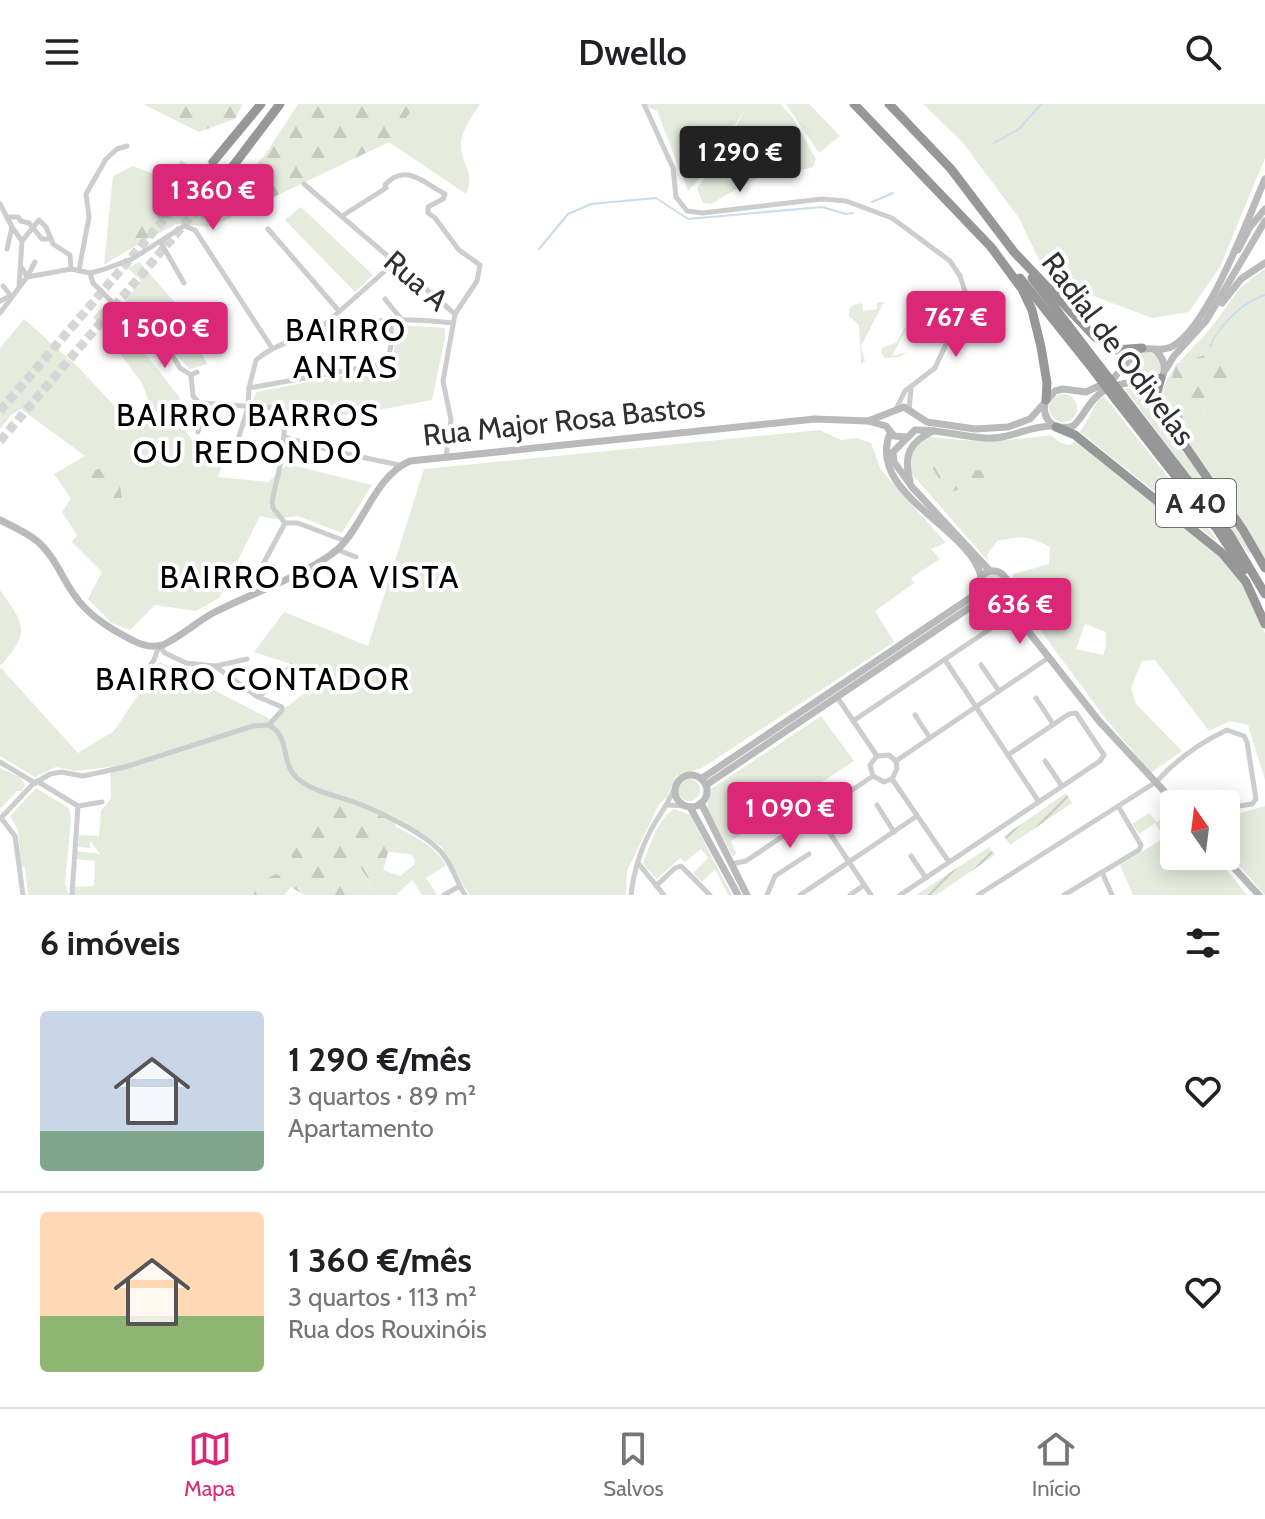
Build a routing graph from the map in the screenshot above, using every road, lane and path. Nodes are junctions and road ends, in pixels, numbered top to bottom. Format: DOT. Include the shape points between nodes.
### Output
graph roads {
  1 [pos="261,104"];
  2 [pos="282,104"];
  3 [pos="644,104"];
  4 [pos="854,104"];
  5 [pos="889,104"];
  6 [pos="127,146"];
  7 [pos="213,162"];
  8 [pos="227,174"];
  9 [pos="1265,179"];
  10 [pos="304,184"];
  11 [pos="0,204"];
  12 [pos="1265,209"];
  13 [pos="342,216"];
  14 [pos="7,217"];
  15 [pos="1265,221"];
  16 [pos="12,227"];
  17 [pos="32,228"];
  18 [pos="268,229"];
  19 [pos="51,239"];
  20 [pos="22,241"];
  21 [pos="161,243"];
  22 [pos="7,249"];
  23 [pos="1014,252"];
  24 [pos="35,262"];
  25 [pos="1004,262"];
  26 [pos="394,263"];
  27 [pos="1265,263"];
  28 [pos="22,268"];
  29 [pos="71,269"];
  30 [pos="79,270"];
  31 [pos="90,273"];
  32 [pos="27,277"];
  33 [pos="184,283"];
  34 [pos="3,286"];
  35 [pos="19,287"];
  36 [pos="11,296"];
  37 [pos="385,299"];
  38 [pos="0,301"];
  39 [pos="1214,309"];
  40 [pos="339,311"];
  41 [pos="0,313"];
  42 [pos="455,314"];
  43 [pos="391,320"];
  44 [pos="402,320"];
  45 [pos="453,323"];
  46 [pos="313,334"];
  47 [pos="1181,340"];
  48 [pos="272,348"];
  49 [pos="1146,348"];
  50 [pos="1129,357"];
  51 [pos="1098,370"];
  52 [pos="1162,377"];
  53 [pos="913,385"];
  54 [pos="1139,385"];
  55 [pos="249,388"];
  56 [pos="1070,390"];
  57 [pos="1120,398"];
  58 [pos="1045,402"];
  59 [pos="205,404"];
  60 [pos="248,407"];
  61 [pos="897,407"];
  62 [pos="912,411"];
  63 [pos="888,414"];
  64 [pos="1081,417"];
  65 [pos="868,421"];
  66 [pos="1055,426"];
  67 [pos="888,430"];
  68 [pos="915,430"];
  69 [pos="936,430"];
  70 [pos="198,432"];
  71 [pos="284,437"];
  72 [pos="906,437"];
  73 [pos="235,450"];
  74 [pos="446,457"];
  75 [pos="399,465"];
  76 [pos="912,487"];
  77 [pos="0,520"];
  78 [pos="285,523"];
  79 [pos="345,541"];
  80 [pos="337,549"];
  81 [pos="356,557"];
  82 [pos="1265,568"];
  83 [pos="990,571"];
  84 [pos="981,576"];
  85 [pos="256,592"];
  86 [pos="1265,594"];
  87 [pos="981,595"];
  88 [pos="1002,598"];
  89 [pos="1265,613"];
  90 [pos="1265,624"];
  91 [pos="993,627"];
  92 [pos="159,646"];
  93 [pos="1048,658"];
  94 [pos="247,659"];
  95 [pos="945,660"];
  96 [pos="981,665"];
  97 [pos="215,666"];
  98 [pos="291,666"];
  99 [pos="132,691"];
  100 [pos="999,691"];
  101 [pos="259,697"];
  102 [pos="837,697"];
  103 [pos="1036,698"];
  104 [pos="976,707"];
  105 [pos="915,715"];
  106 [pos="853,721"];
  107 [pos="1054,724"];
  108 [pos="269,725"];
  109 [pos="930,738"];
  110 [pos="1008,755"];
  111 [pos="877,756"];
  112 [pos="896,761"];
  113 [pos="1045,761"];
  114 [pos="0,762"];
  115 [pos="873,776"];
  116 [pos="892,779"];
  117 [pos="36,782"];
  118 [pos="703,782"];
  119 [pos="1156,782"];
  120 [pos="1062,786"];
  121 [pos="675,787"];
  122 [pos="1163,790"];
  123 [pos="102,802"];
  124 [pos="1039,802"];
  125 [pos="701,803"];
  126 [pos="668,805"];
  127 [pos="877,805"];
  128 [pos="78,806"];
  129 [pos="687,806"];
  130 [pos="1118,806"];
  131 [pos="1240,806"];
  132 [pos="817,814"];
  133 [pos="917,816"];
  134 [pos="0,819"];
  135 [pos="894,832"];
  136 [pos="809,854"];
  137 [pos="911,856"];
  138 [pos="746,861"];
  139 [pos="849,862"];
  140 [pos="949,862"];
  141 [pos="638,863"];
  142 [pos="731,865"];
  143 [pos="635,870"];
  144 [pos="1236,870"];
  145 [pos="1102,872"];
  146 [pos="737,876"];
  147 [pos="648,878"];
  148 [pos="926,878"];
  149 [pos="633,880"];
  150 [pos="864,885"];
  151 [pos="460,886"];
  152 [pos="656,886"];
  153 [pos="1068,894"];
  154 [pos="23,895"];
  155 [pos="72,895"];
  156 [pos="444,895"];
  157 [pos="465,895"];
  158 [pos="631,895"];
  159 [pos="664,895"];
  160 [pos="710,895"];
  161 [pos="738,895"];
  162 [pos="747,895"];
  163 [pos="767,895"];
  164 [pos="800,895"];
  165 [pos="850,895"];
  166 [pos="871,895"];
  167 [pos="900,895"];
  168 [pos="978,895"];
  169 [pos="1112,895"];
  170 [pos="1259,895"];
  1 -- 7 [label="highway"];
  2 -- 8 [label="highway"];
  3 -- 53 [label="street" via="673,168 676,197 687,211 846,201 892,218 950,261 965,291 963,307 935,368"];
  4 -- 25 [label="highway"];
  5 -- 23 [label="highway" via="951,169"];
  6 -- 30 [label="street" via="106,159 86,194 89,217"];
  9 -- 47 [label="main road" via="1213,294"];
  10 -- 13 [label="street, Rua A"];
  11 -- 14 [label="street"];
  12 -- 47 [label="main road" via="1250,227 1209,307"];
  13 -- 26 [label="street, Rua A"];
  13 -- 42 [label="street" via="396,176 412,173 445,194 428,207 428,213 459,250 480,265 477,281"];
  14 -- 16 [label="street"];
  14 -- 17 [label="street" via="18,217"];
  15 -- 39 [label="main road"];
  16 -- 20 [label="street"];
  16 -- 22 [label="street"];
  17 -- 19 [label="street" via="42,239"];
  17 -- 19 [label="street" via="41,221"];
  17 -- 20 [label="street"];
  18 -- 40 [label="street"];
  19 -- 29 [label="street" via="70,255"];
  20 -- 28 [label="street"];
  21 -- 31 [label="street"];
  21 -- 33 [label="street"];
  21 -- 48 [label="street" via="184,226 195,230"];
  23 -- 49 [label="highway" via="1106,346"];
  23 -- 51 [label="highway, Radial de Odivelas / A 40"];
  24 -- 32 [label="street"];
  25 -- 51 [label="highway, Radial de Odivelas / A 40"];
  25 -- 58 [label="highway" via="1032,310 1047,383"];
  26 -- 40 [label="street"];
  26 -- 42 [label="street, Rua A"];
  27 -- 39 [label="main road" via="1241,279"];
  28 -- 32 [label="street"];
  28 -- 35 [label="street"];
  29 -- 30 [label="street"];
  29 -- 32 [label="street"];
  30 -- 31 [label="street"];
  31 -- 59 [label="street" via="93,283 170,351 180,368 194,374 193,396"];
  32 -- 35 [label="street"];
  34 -- 36 [label="street"];
  35 -- 36 [label="street"];
  36 -- 38 [label="street"];
  36 -- 41 [label="street"];
  37 -- 44 [label="street"];
  39 -- 52 [label="main road"];
  40 -- 46 [label="street"];
  42 -- 45 [label="street, Rua A"];
  43 -- 44 [label="street"];
  43 -- 46 [label="street"];
  43 -- 55 [label="street" via="391,349 383,364"];
  44 -- 45 [label="street"];
  45 -- 74 [label="street, Rua A" via="443,381 451,420"];
  46 -- 48 [label="street"];
  47 -- 49 [label="main road" via="1166,349"];
  48 -- 55 [label="street" via="256,360"];
  49 -- 50 [label="main road"];
  49 -- 52 [label="main road" via="1161,356"];
  50 -- 54 [label="main road" via="1128,374"];
  50 -- 56 [label="main road" via="1117,376 1101,386 1086,392"];
  51 -- 57 [label="highway, Radial de Odivelas / A 40, bridge"];
  52 -- 54 [label="main road" via="1152,385"];
  52 -- 82 [label="highway" via="1156,395 1162,412"];
  53 -- 61 [label="street"];
  53 -- 62 [label="street"];
  54 -- 64 [label="main road" via="1119,384 1098,394"];
  55 -- 60 [label="street"];
  56 -- 58 [label="main road" via="1055,391"];
  56 -- 64 [label="main road" via="1081,401"];
  57 -- 86 [label="highway, Radial de Odivelas / A 40" via="1230,535"];
  57 -- 89 [label="highway, Radial de Odivelas / A 40" via="1223,538"];
  58 -- 62 [label="main road" via="1030,419 993,429 927,422"];
  58 -- 66 [label="main road" via="1045,416"];
  59 -- 60 [label="street"];
  59 -- 70 [label="street"];
  60 -- 71 [label="street" via="274,408 285,422"];
  60 -- 73 [label="street"];
  61 -- 62 [label="main road"];
  61 -- 63 [label="main road"];
  62 -- 68 [label="main road"];
  63 -- 65 [label="main road"];
  63 -- 67 [label="main road"];
  64 -- 66 [label="main road" via="1071,426"];
  65 -- 67 [label="main road"];
  65 -- 74 [label="main road, Rua Major Rosa Bastos" via="815,419"];
  66 -- 69 [label="main road" via="985,438"];
  66 -- 90 [label="highway" via="1075,435 1214,545 1246,582"];
  67 -- 72 [label="main road"];
  67 -- 84 [label="main road" via="887,462 895,481 972,559"];
  68 -- 69 [label="main road"];
  68 -- 72 [label="main road"];
  69 -- 76 [label="main road" via="917,439 908,451"];
  71 -- 75 [label="street"];
  71 -- 78 [label="street" via="272,501"];
  72 -- 76 [label="main road" via="893,458"];
  74 -- 75 [label="main road, Rua Major Rosa Bastos"];
  75 -- 79 [label="main road, Rua Major Rosa Bastos"];
  76 -- 83 [label="main road"];
  77 -- 92 [label="main road" via="44,548 92,613 130,639"];
  78 -- 79 [label="street"];
  78 -- 85 [label="street" via="261,568"];
  79 -- 80 [label="main road, Rua Major Rosa Bastos"];
  80 -- 81 [label="street"];
  80 -- 85 [label="main road, Rua Major Rosa Bastos"];
  83 -- 84 [label="main road"];
  83 -- 88 [label="main road" via="1008,580"];
  84 -- 87 [label="main road"];
  85 -- 92 [label="main road, Rua Major Rosa Bastos"];
  87 -- 88 [label="main road" via="993,601"];
  87 -- 102 [label="main road"];
  87 -- 118 [label="main road"];
  88 -- 93 [label="main road"];
  91 -- 95 [label="street"];
  92 -- 97 [label="street" via="186,663"];
  92 -- 99 [label="street"];
  93 -- 100 [label="street"];
  93 -- 119 [label="main road"];
  94 -- 97 [label="street"];
  95 -- 104 [label="street"];
  95 -- 106 [label="street"];
  96 -- 100 [label="street"];
  97 -- 101 [label="street"];
  98 -- 101 [label="street"];
  100 -- 104 [label="street"];
  101 -- 108 [label="street" via="282,708"];
  102 -- 106 [label="street"];
  102 -- 118 [label="main road"];
  103 -- 107 [label="street"];
  104 -- 109 [label="street"];
  104 -- 110 [label="street"];
  105 -- 109 [label="street"];
  106 -- 111 [label="street"];
  107 -- 110 [label="street"];
  107 -- 120 [label="street" via="1076,713 1104,755"];
  108 -- 117 [label="street" via="125,767 83,776 53,773"];
  108 -- 151 [label="street" via="282,737 297,777 432,844"];
  109 -- 112 [label="street"];
  110 -- 124 [label="street"];
  111 -- 112 [label="street"];
  111 -- 115 [label="street" via="870,765"];
  112 -- 116 [label="street"];
  113 -- 120 [label="street"];
  114 -- 117 [label="street"];
  115 -- 116 [label="street" via="884,782"];
  115 -- 132 [label="street"];
  116 -- 133 [label="street"];
  117 -- 128 [label="street"];
  117 -- 134 [label="street"];
  118 -- 121 [label="main road" via="687,775"];
  118 -- 125 [label="main road" via="706,795"];
  119 -- 122 [label="main road"];
  119 -- 130 [label="street"];
  119 -- 131 [label="street" via="1199,744 1227,730 1247,742 1256,799"];
  120 -- 124 [label="street"];
  121 -- 126 [label="street"];
  121 -- 129 [label="main road" via="677,800"];
  123 -- 128 [label="street"];
  124 -- 140 [label="street"];
  125 -- 129 [label="main road"];
  125 -- 142 [label="main road"];
  126 -- 129 [label="street"];
  126 -- 141 [label="street"];
  127 -- 135 [label="street"];
  128 -- 155 [label="street"];
  129 -- 161 [label="main road"];
  130 -- 145 [label="street" via="1141,845"];
  130 -- 168 [label="street"];
  132 -- 138 [label="street"];
  132 -- 139 [label="street"];
  133 -- 135 [label="street"];
  133 -- 140 [label="street"];
  134 -- 154 [label="street" via="15,836"];
  135 -- 139 [label="street"];
  136 -- 163 [label="street" via="775,876"];
  137 -- 148 [label="street"];
  138 -- 142 [label="street"];
  138 -- 146 [label="street"];
  139 -- 150 [label="street"];
  139 -- 164 [label="street"];
  140 -- 148 [label="street"];
  141 -- 143 [label="street"];
  141 -- 147 [label="street"];
  142 -- 146 [label="main road"];
  143 -- 147 [label="street"];
  143 -- 149 [label="street"];
  144 -- 170 [label="main road"];
  145 -- 153 [label="street"];
  145 -- 169 [label="street"];
  146 -- 162 [label="main road"];
  147 -- 149 [label="street"];
  147 -- 152 [label="street"];
  148 -- 167 [label="street"];
  149 -- 158 [label="street"];
  150 -- 165 [label="street"];
  150 -- 166 [label="street"];
  151 -- 156 [label="street"];
  151 -- 157 [label="street"];
  152 -- 159 [label="street"];
  152 -- 160 [label="street" via="681,866"];
}
